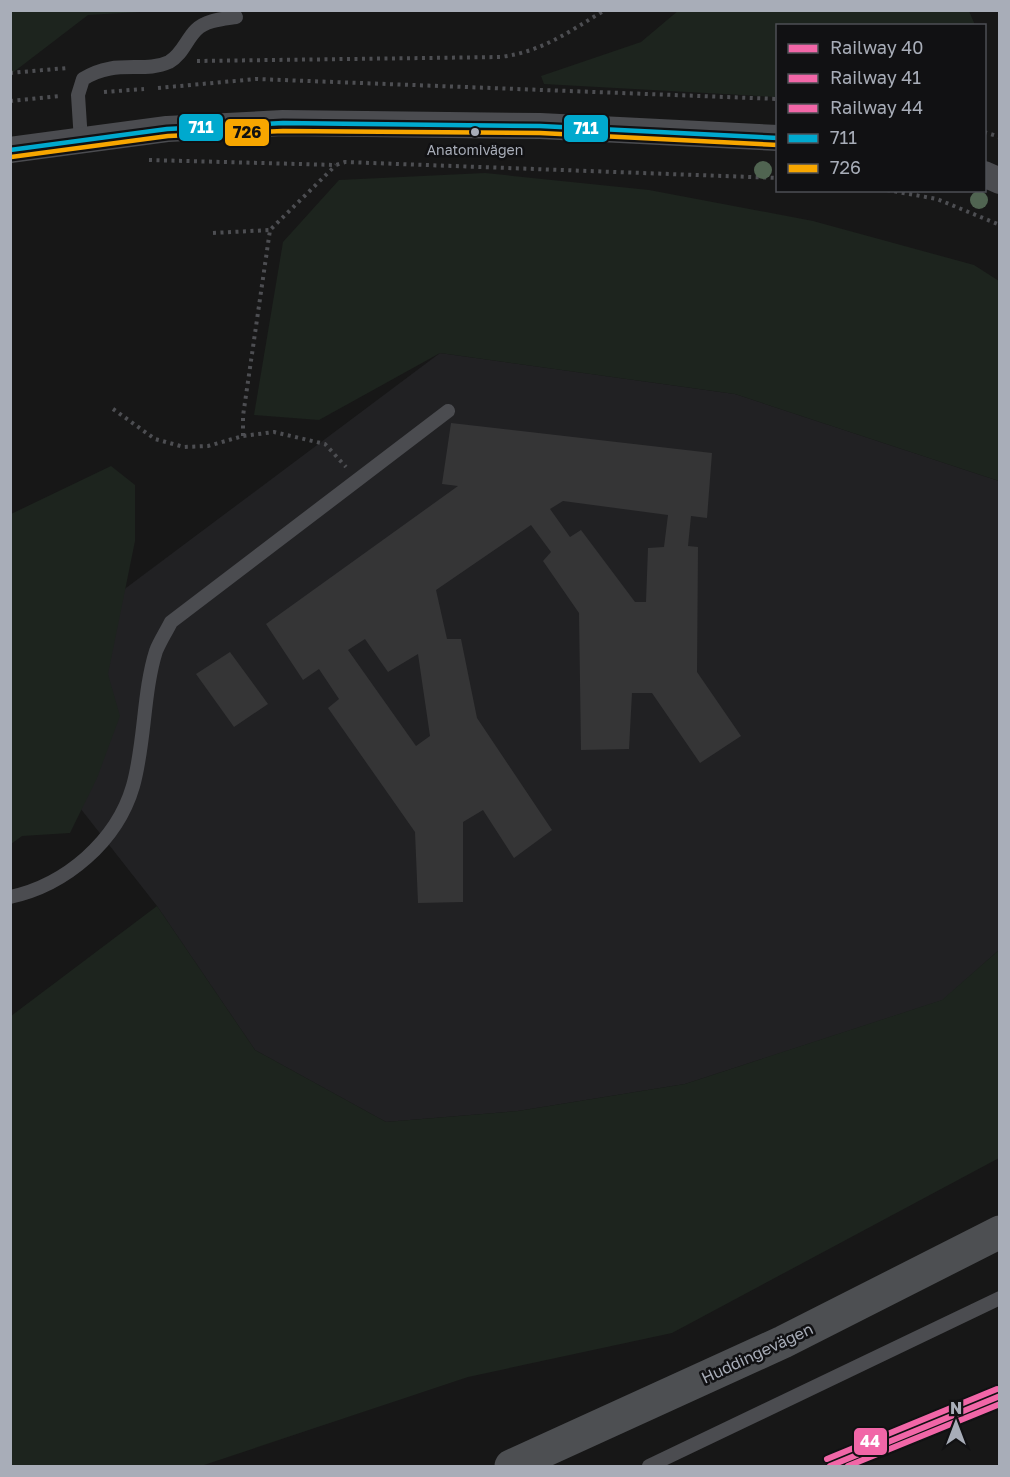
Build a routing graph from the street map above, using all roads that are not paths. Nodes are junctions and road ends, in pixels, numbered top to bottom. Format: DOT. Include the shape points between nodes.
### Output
graph roads {
  1 [pos="236,16"];
  2 [pos="776,138"];
  3 [pos="81,141"];
  4 [pos="10,150"];
  5 [pos="448,411"];
  6 [pos="10,897"];
  7 [pos="999,1232"];
  8 [pos="999,1298"];
  9 [pos="511,1467"];
  10 [pos="649,1467"];
  1 -- 3 [label="lane" via="208,22 197,29 171,61 98,69 83,79 78,95"];
  2 -- 3 [label="street" via="540,126 283,123 167,129"];
  3 -- 4 [label="street"];
  5 -- 6 [label="lane" via="171,622 156,651 133,786 115,825 80,864 55,880"];
  7 -- 9 [label="main road, Huddingevägen" via="783,1342"];
  8 -- 10 [label="lane"];
}
